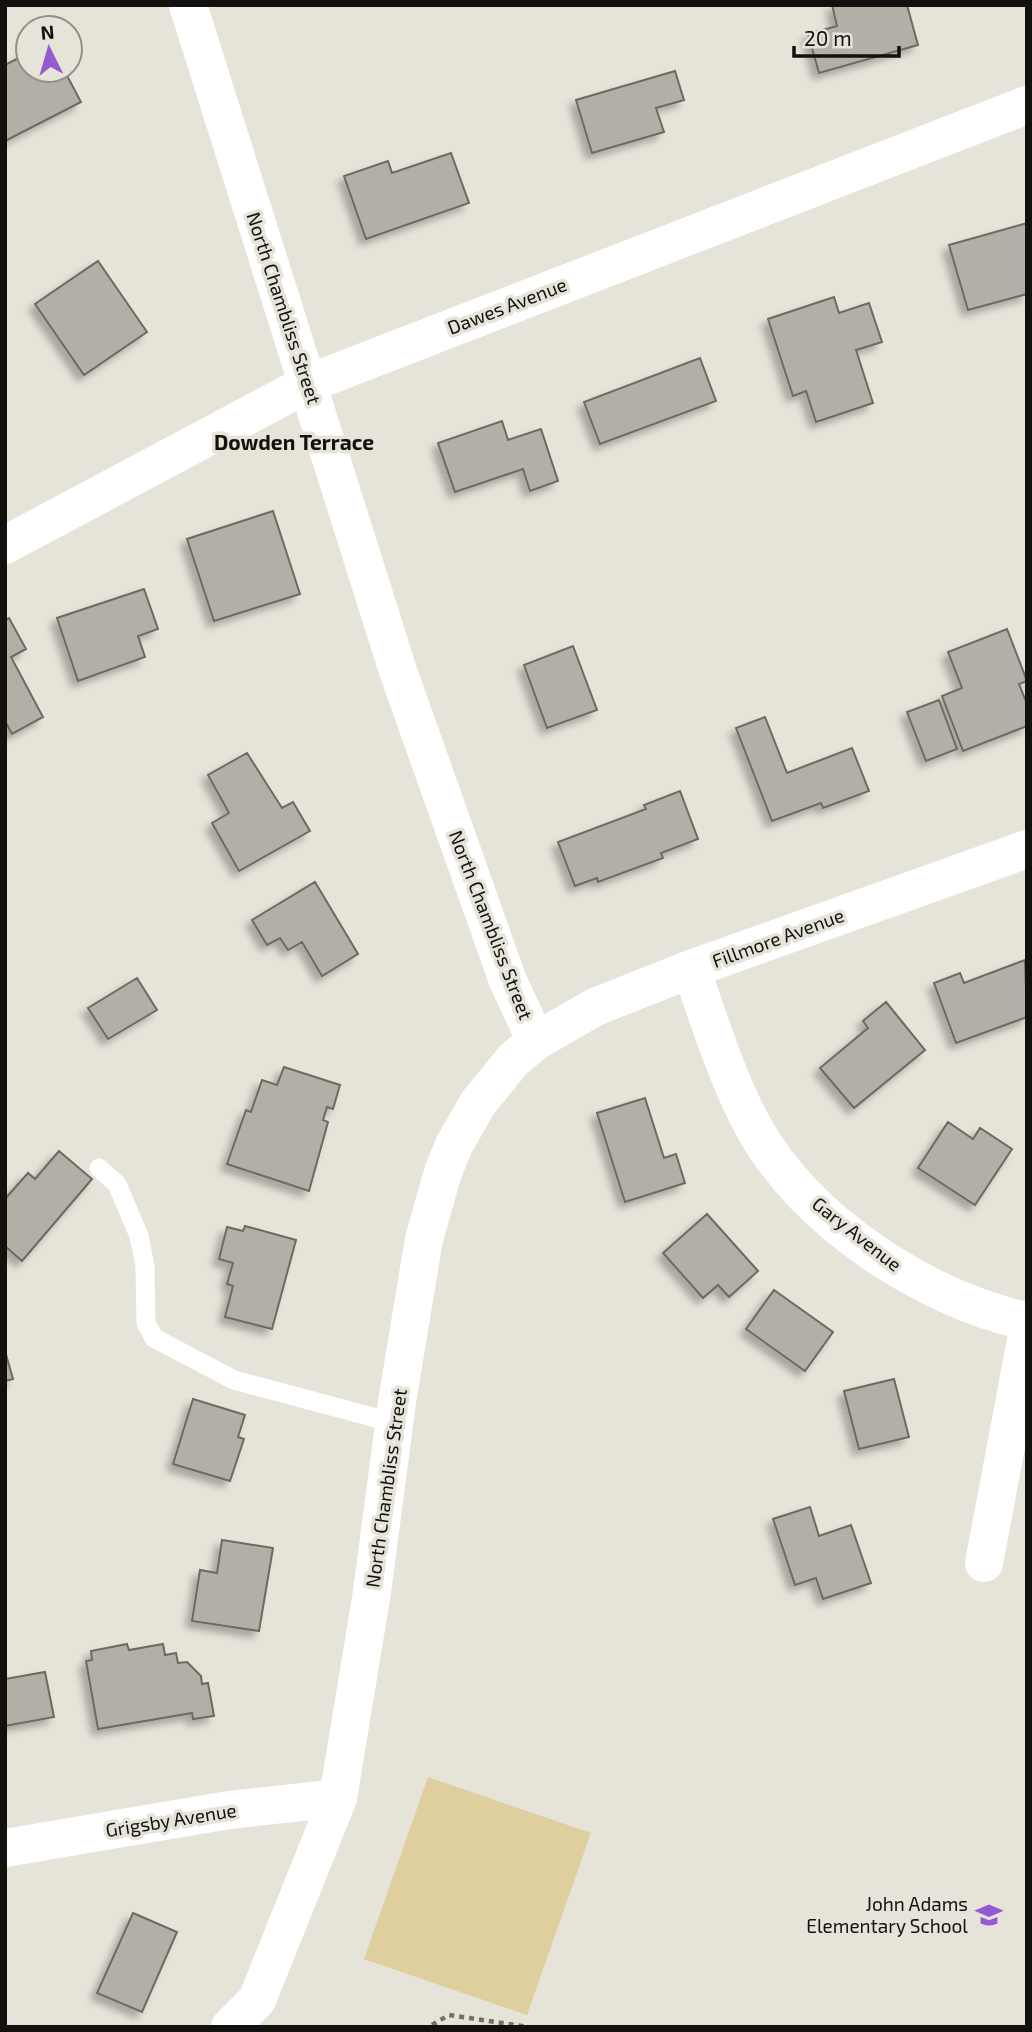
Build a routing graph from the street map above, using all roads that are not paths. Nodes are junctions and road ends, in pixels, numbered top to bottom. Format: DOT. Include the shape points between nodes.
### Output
graph roads {
  1 [pos="188,5"];
  2 [pos="1027,105"];
  3 [pos="307,384"];
  4 [pos="5,545"];
  5 [pos="1027,849"];
  6 [pos="691,969"];
  7 [pos="536,1041"];
  8 [pos="99,1168"];
  9 [pos="1027,1321"];
  10 [pos="1027,1335"];
  11 [pos="395,1423"];
  12 [pos="984,1563"];
  13 [pos="338,1798"];
  14 [pos="5,1848"];
  15 [pos="230,2027"];
  1 -- 3 [label="street, North Chambliss Street"];
  2 -- 3 [label="street, Dawes Avenue"];
  3 -- 4 [label="street, Dawes Avenue"];
  3 -- 7 [label="street, North Chambliss Street" via="398,671 508,981"];
  5 -- 6 [label="street, Fillmore Avenue"];
  6 -- 7 [label="street, Fillmore Avenue" via="595,1007"];
  6 -- 9 [label="street, Gary Avenue" via="754,1129 799,1186 828,1216 899,1269 992,1314"];
  7 -- 11 [label="street, North Chambliss Street" via="514,1059 478,1103 443,1172 424,1240"];
  8 -- 11 [label="lane" via="117,1184 139,1236 145,1266 146,1323 154,1338 234,1380"];
  10 -- 12 [label="street"];
  11 -- 13 [label="street, North Chambliss Street"];
  13 -- 14 [label="street, Grigsby Avenue" via="229,1810"];
  13 -- 15 [label="street, North Chambliss Street" via="257,2000"];
}
